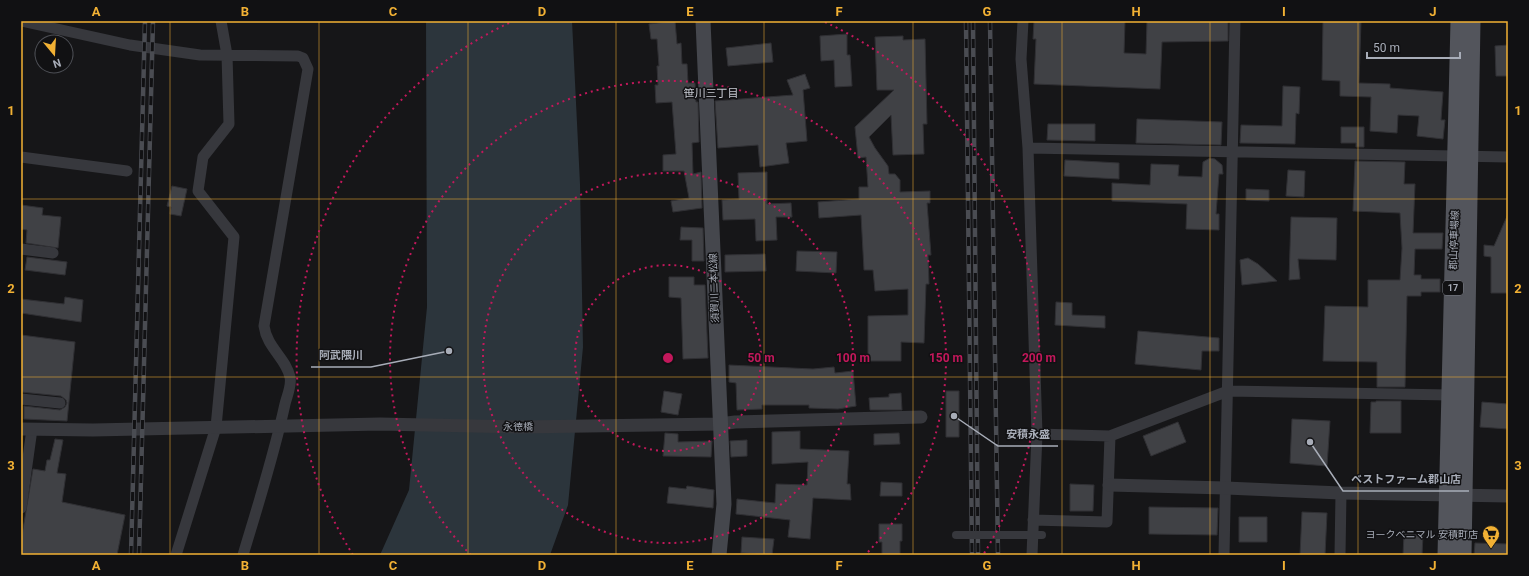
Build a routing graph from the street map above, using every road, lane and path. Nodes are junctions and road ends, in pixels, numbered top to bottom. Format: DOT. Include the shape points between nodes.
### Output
graph roads {
  1 [pos="21,21"];
  2 [pos="221,21"];
  3 [pos="703,21"];
  4 [pos="1022,21"];
  5 [pos="1235,21"];
  6 [pos="1459,21"];
  7 [pos="1472,21"];
  8 [pos="227,55"];
  9 [pos="1028,148"];
  10 [pos="1232,153"];
  11 [pos="21,157"];
  12 [pos="1463,157"];
  13 [pos="1508,157"];
  14 [pos="127,172"];
  15 [pos="21,249"];
  16 [pos="53,252"];
  17 [pos="1228,390"];
  18 [pos="1450,395"];
  19 [pos="21,399"];
  20 [pos="60,403"];
  21 [pos="921,417"];
  22 [pos="720,424"];
  23 [pos="281,425"];
  24 [pos="216,427"];
  25 [pos="26,429"];
  26 [pos="1037,434"];
  27 [pos="1110,436"];
  28 [pos="1109,485"];
  29 [pos="1226,488"];
  30 [pos="1341,494"];
  31 [pos="1456,495"];
  32 [pos="1508,496"];
  33 [pos="21,508"];
  34 [pos="1033,520"];
  35 [pos="956,535"];
  36 [pos="1042,535"];
  37 [pos="176,555"];
  38 [pos="243,555"];
  39 [pos="719,555"];
  40 [pos="1032,555"];
  41 [pos="1224,555"];
  42 [pos="1340,555"];
  43 [pos="1446,555"];
  44 [pos="1463,555"];
  1 -- 8 [label="street" via="130,45"];
  2 -- 8 [label="street"];
  3 -- 22 [label="main road, 須賀川二本松線"];
  4 -- 9 [label="street" via="1022,65"];
  5 -- 10 [label="street"];
  6 -- 12 [label="main road, 郡山停車場線 / 17"];
  7 -- 12 [label="main road, 郡山停車場線 / 17"];
  8 -- 23 [label="street" via="298,56 303,58 308,69 264,326 265,334 285,364 291,379"];
  8 -- 24 [label="street" via="229,124 203,157 198,191 234,237"];
  9 -- 10 [label="street"];
  9 -- 26 [label="street"];
  10 -- 12 [label="street"];
  10 -- 17 [label="street"];
  11 -- 14 [label="street"];
  12 -- 13 [label="street"];
  12 -- 18 [label="main road, 郡山停車場線 / 17"];
  12 -- 31 [label="main road, 郡山停車場線 / 17"];
  15 -- 16 [label="street"];
  17 -- 18 [label="street"];
  17 -- 27 [label="street"];
  17 -- 29 [label="street"];
  18 -- 31 [label="main road, 郡山停車場線 / 17"];
  19 -- 20 [label="street"];
  21 -- 22 [label="street, 永徳橋"];
  22 -- 23 [label="street, 永徳橋" via="521,427"];
  22 -- 39 [label="main road, 須賀川二本松線" via="724,504"];
  23 -- 24 [label="street, 永徳橋"];
  23 -- 38 [label="street"];
  24 -- 25 [label="street, 永徳橋"];
  24 -- 37 [label="street"];
  25 -- 33 [label="street"];
  26 -- 27 [label="street"];
  26 -- 34 [label="street"];
  27 -- 28 [label="street"];
  28 -- 29 [label="street"];
  28 -- 34 [label="street" via="1107,522"];
  29 -- 30 [label="street"];
  29 -- 41 [label="street"];
  30 -- 31 [label="street"];
  30 -- 42 [label="street"];
  31 -- 32 [label="street"];
  31 -- 43 [label="main road, 郡山停車場線 / 17"];
  31 -- 44 [label="main road, 郡山停車場線 / 17"];
  34 -- 40 [label="street"];
  35 -- 36 [label="street, bridge"];
}
